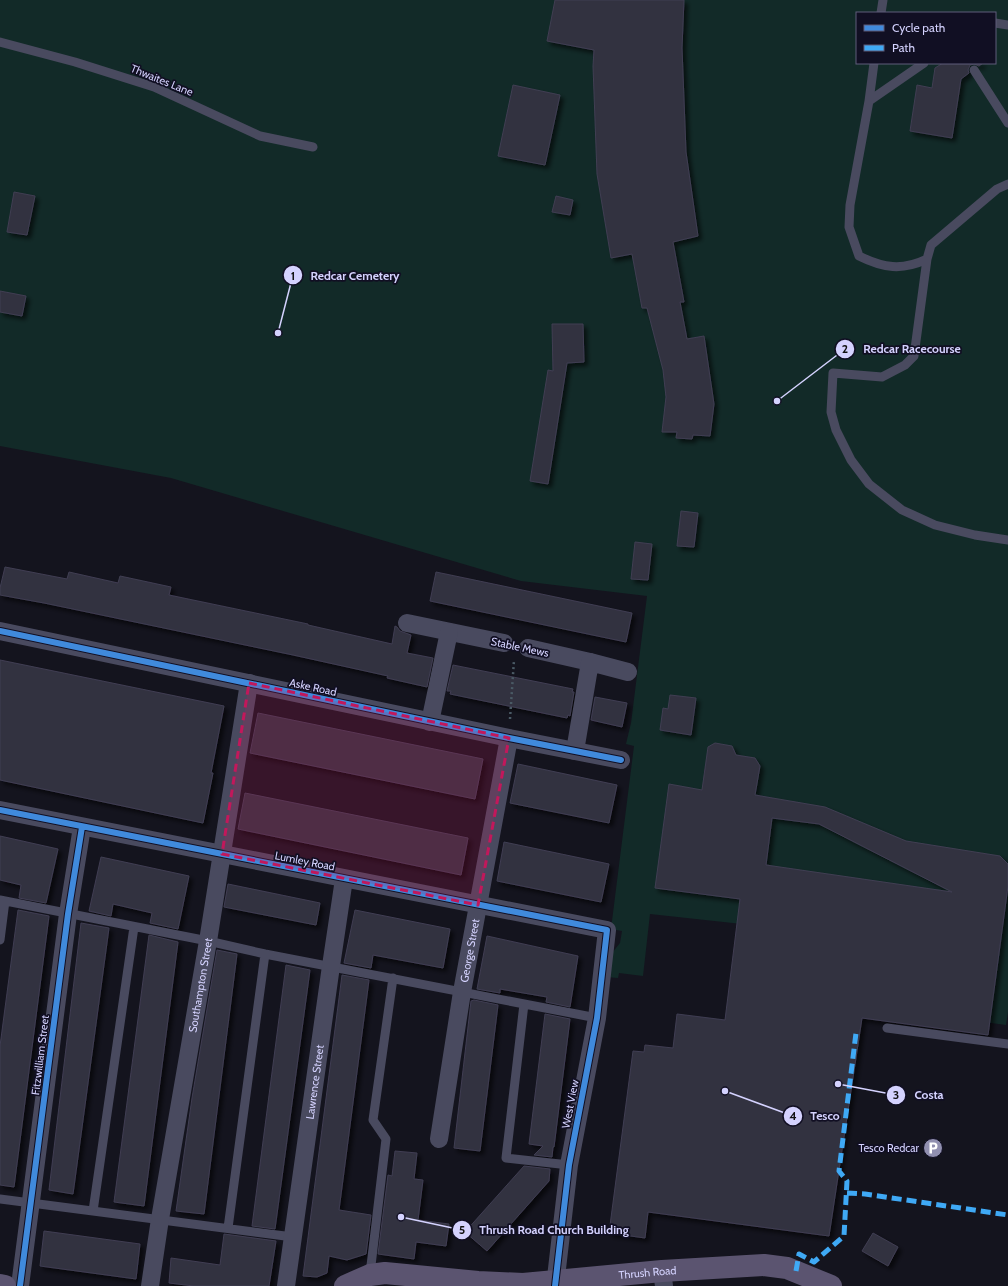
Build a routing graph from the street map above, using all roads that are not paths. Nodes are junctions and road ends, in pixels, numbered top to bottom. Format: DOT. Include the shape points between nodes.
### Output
graph roads {
  1 [pos="883,0"];
  2 [pos="881,12"];
  3 [pos="996,24"];
  4 [pos="1008,25"];
  5 [pos="0,42"];
  6 [pos="874,64"];
  7 [pos="923,64"];
  8 [pos="974,70"];
  9 [pos="869,101"];
  10 [pos="1008,123"];
  11 [pos="313,147"];
  12 [pos="1008,184"];
  13 [pos="927,259"];
  14 [pos="1008,540"];
  15 [pos="407,623"];
  16 [pos="0,631"];
  17 [pos="449,632"];
  18 [pos="590,662"];
  19 [pos="628,672"];
  20 [pos="250,684"];
  21 [pos="430,722"];
  22 [pos="509,738"];
  23 [pos="575,751"];
  24 [pos="621,760"];
  25 [pos="0,810"];
  26 [pos="82,826"];
  27 [pos="222,854"];
  28 [pos="344,879"];
  29 [pos="3,901"];
  30 [pos="478,905"];
  31 [pos="68,914"];
  32 [pos="134,927"];
  33 [pos="607,930"];
  34 [pos="0,940"];
  35 [pos="208,941"];
  36 [pos="265,954"];
  37 [pos="331,966"];
  38 [pos="393,978"];
  39 [pos="462,992"];
  40 [pos="524,1004"];
  41 [pos="597,1018"];
  42 [pos="886,1028"];
  43 [pos="1008,1044"];
  44 [pos="438,1139"];
  45 [pos="569,1165"];
  46 [pos="0,1199"];
  47 [pos="30,1203"];
  48 [pos="93,1211"];
  49 [pos="160,1220"];
  50 [pos="228,1228"];
  51 [pos="293,1236"];
  52 [pos="381,1278"];
  53 [pos="663,1278"];
  54 [pos="805,1281"];
  55 [pos="555,1284"];
  56 [pos="0,1285"];
  57 [pos="5,1286"];
  58 [pos="20,1286"];
  59 [pos="150,1286"];
  60 [pos="286,1286"];
  61 [pos="345,1286"];
  62 [pos="831,1286"];
  1 -- 2 [label="lane"];
  3 -- 4 [label="lane"];
  5 -- 11 [label="lane, Thwaites Lane" via="154,87 260,136"];
  6 -- 9 [label="lane"];
  7 -- 9 [label="lane"];
  8 -- 10 [label="lane"];
  9 -- 13 [label="lane" via="850,205 853,241 859,256 875,264 894,267 917,264"];
  12 -- 13 [label="lane" via="997,189 931,245"];
  13 -- 14 [label="lane" via="914,356 905,365 882,377 833,373 831,412 836,430 851,460 869,484 902,510 935,525"];
  15 -- 17 [label="street, Stable Mews"];
  16 -- 20 [label="street, Aske Road"];
  17 -- 18 [label="street, Stable Mews"];
  17 -- 21 [label="street"];
  18 -- 19 [label="street, Stable Mews"];
  18 -- 23 [label="street"];
  20 -- 21 [label="street, Aske Road"];
  20 -- 27 [label="street, Southampton Street"];
  21 -- 22 [label="street, Aske Road"];
  22 -- 23 [label="street, Aske Road"];
  22 -- 30 [label="street, George Street"];
  23 -- 24 [label="street, Aske Road"];
  25 -- 26 [label="street, Lumley Road"];
  26 -- 27 [label="street, Lumley Road"];
  26 -- 31 [label="street, Fitzwilliam Street"];
  27 -- 28 [label="street, Lumley Road"];
  27 -- 35 [label="street, Southampton Street"];
  28 -- 30 [label="street, Lumley Road"];
  28 -- 37 [label="street, Lawrence Street"];
  29 -- 31 [label="lane"];
  29 -- 34 [label="lane"];
  30 -- 33 [label="street, Lumley Road"];
  30 -- 39 [label="street, George Street"];
  31 -- 32 [label="lane"];
  31 -- 47 [label="street, Fitzwilliam Street"];
  32 -- 35 [label="lane"];
  32 -- 48 [label="lane"];
  33 -- 41 [label="street, West View"];
  35 -- 36 [label="lane"];
  35 -- 49 [label="street, Southampton Street"];
  36 -- 37 [label="lane"];
  36 -- 50 [label="lane"];
  37 -- 38 [label="lane"];
  37 -- 51 [label="street, Lawrence Street"];
  38 -- 39 [label="lane"];
  38 -- 52 [label="lane" via="373,1120 386,1139"];
  39 -- 40 [label="lane"];
  39 -- 44 [label="street, George Street"];
  40 -- 41 [label="lane"];
  40 -- 45 [label="lane" via="506,1158"];
  41 -- 45 [label="street, West View"];
  42 -- 43 [label="lane"];
  45 -- 55 [label="street, West View"];
  46 -- 47 [label="lane"];
  47 -- 48 [label="lane"];
  47 -- 58 [label="street, Fitzwilliam Street"];
  48 -- 49 [label="lane"];
  49 -- 50 [label="lane"];
  49 -- 59 [label="street, Southampton Street"];
  50 -- 51 [label="lane"];
  51 -- 60 [label="street, Lawrence Street"];
  52 -- 55 [label="main road, Thrush Road"];
  52 -- 61 [label="main road, Thrush Road"];
  53 -- 54 [label="main road, Thrush Road" via="764,1265 787,1268"];
  53 -- 55 [label="main road, Thrush Road"];
  54 -- 62 [label="main road, Thrush Road"];
  56 -- 57 [label="main road"];
}
